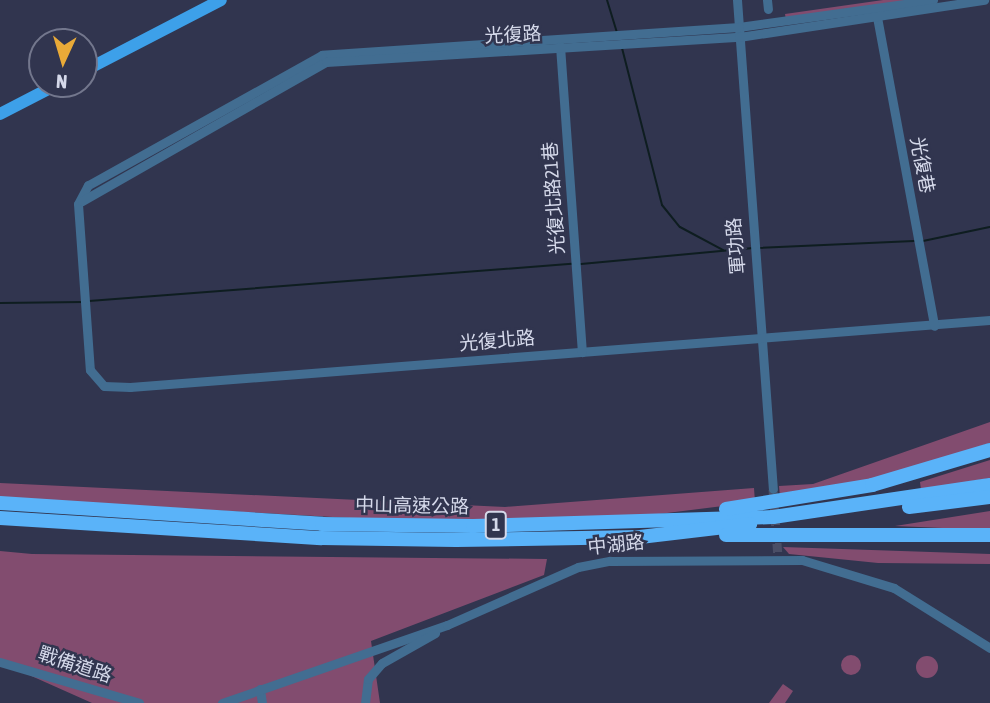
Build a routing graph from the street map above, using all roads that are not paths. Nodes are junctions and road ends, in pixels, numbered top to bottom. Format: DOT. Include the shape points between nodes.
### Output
graph roads {
  1 [pos="221,0"];
  2 [pos="737,0"];
  3 [pos="933,0"];
  4 [pos="984,0"];
  5 [pos="876,16"];
  6 [pos="739,32"];
  7 [pos="560,46"];
  8 [pos="98,64"];
  9 [pos="31,98"];
  10 [pos="0,114"];
  11 [pos="84,295"];
  12 [pos="990,320"];
  13 [pos="934,326"];
  14 [pos="762,339"];
  15 [pos="582,352"];
  16 [pos="990,450"];
  17 [pos="990,485"];
  18 [pos="773,489"];
  19 [pos="990,497"];
  20 [pos="0,503"];
  21 [pos="666,517"];
  22 [pos="0,518"];
  23 [pos="990,535"];
  24 [pos="640,537"];
  25 [pos="447,625"];
  26 [pos="990,648"];
  27 [pos="0,662"];
  28 [pos="260,689"];
  29 [pos="139,703"];
  30 [pos="222,703"];
  31 [pos="262,703"];
  32 [pos="365,703"];
  1 -- 8 [label="main road"];
  2 -- 6 [label="street, 軍功路"];
  3 -- 5 [label="street, 光復路"];
  4 -- 5 [label="street, 光復路"];
  5 -- 6 [label="street, 光復路"];
  5 -- 13 [label="street, 光復巷"];
  6 -- 7 [label="street, 光復路"];
  6 -- 14 [label="street, 軍功路"];
  7 -- 11 [label="street, 光復路" via="322,55 88,185 78,204"];
  7 -- 15 [label="street, 光復北路21巷"];
  9 -- 10 [label="main road"];
  11 -- 15 [label="street, 光復北路" via="90,370 104,386"];
  12 -- 13 [label="street, 光復北路"];
  13 -- 14 [label="street, 光復北路"];
  14 -- 15 [label="street, 光復北路"];
  14 -- 18 [label="street, 軍功路"];
  16 -- 21 [label="highway" via="873,485"];
  17 -- 21 [label="highway, 中山高速公路 / 1" via="772,517"];
  19 -- 24 [label="highway, 中山高速公路 / 1"];
  20 -- 21 [label="highway, 中山高速公路 / 1" via="322,524 473,526"];
  22 -- 24 [label="highway, 中山高速公路 / 1" via="321,538"];
  23 -- 24 [label="highway"];
  25 -- 26 [label="street, 中湖路" via="578,567 778,557 894,588"];
  25 -- 28 [label="street, 中湖路"];
  25 -- 32 [label="street" via="382,663 368,679"];
  27 -- 29 [label="street, 戰備道路"];
  28 -- 30 [label="street"];
  28 -- 31 [label="street"];
}
